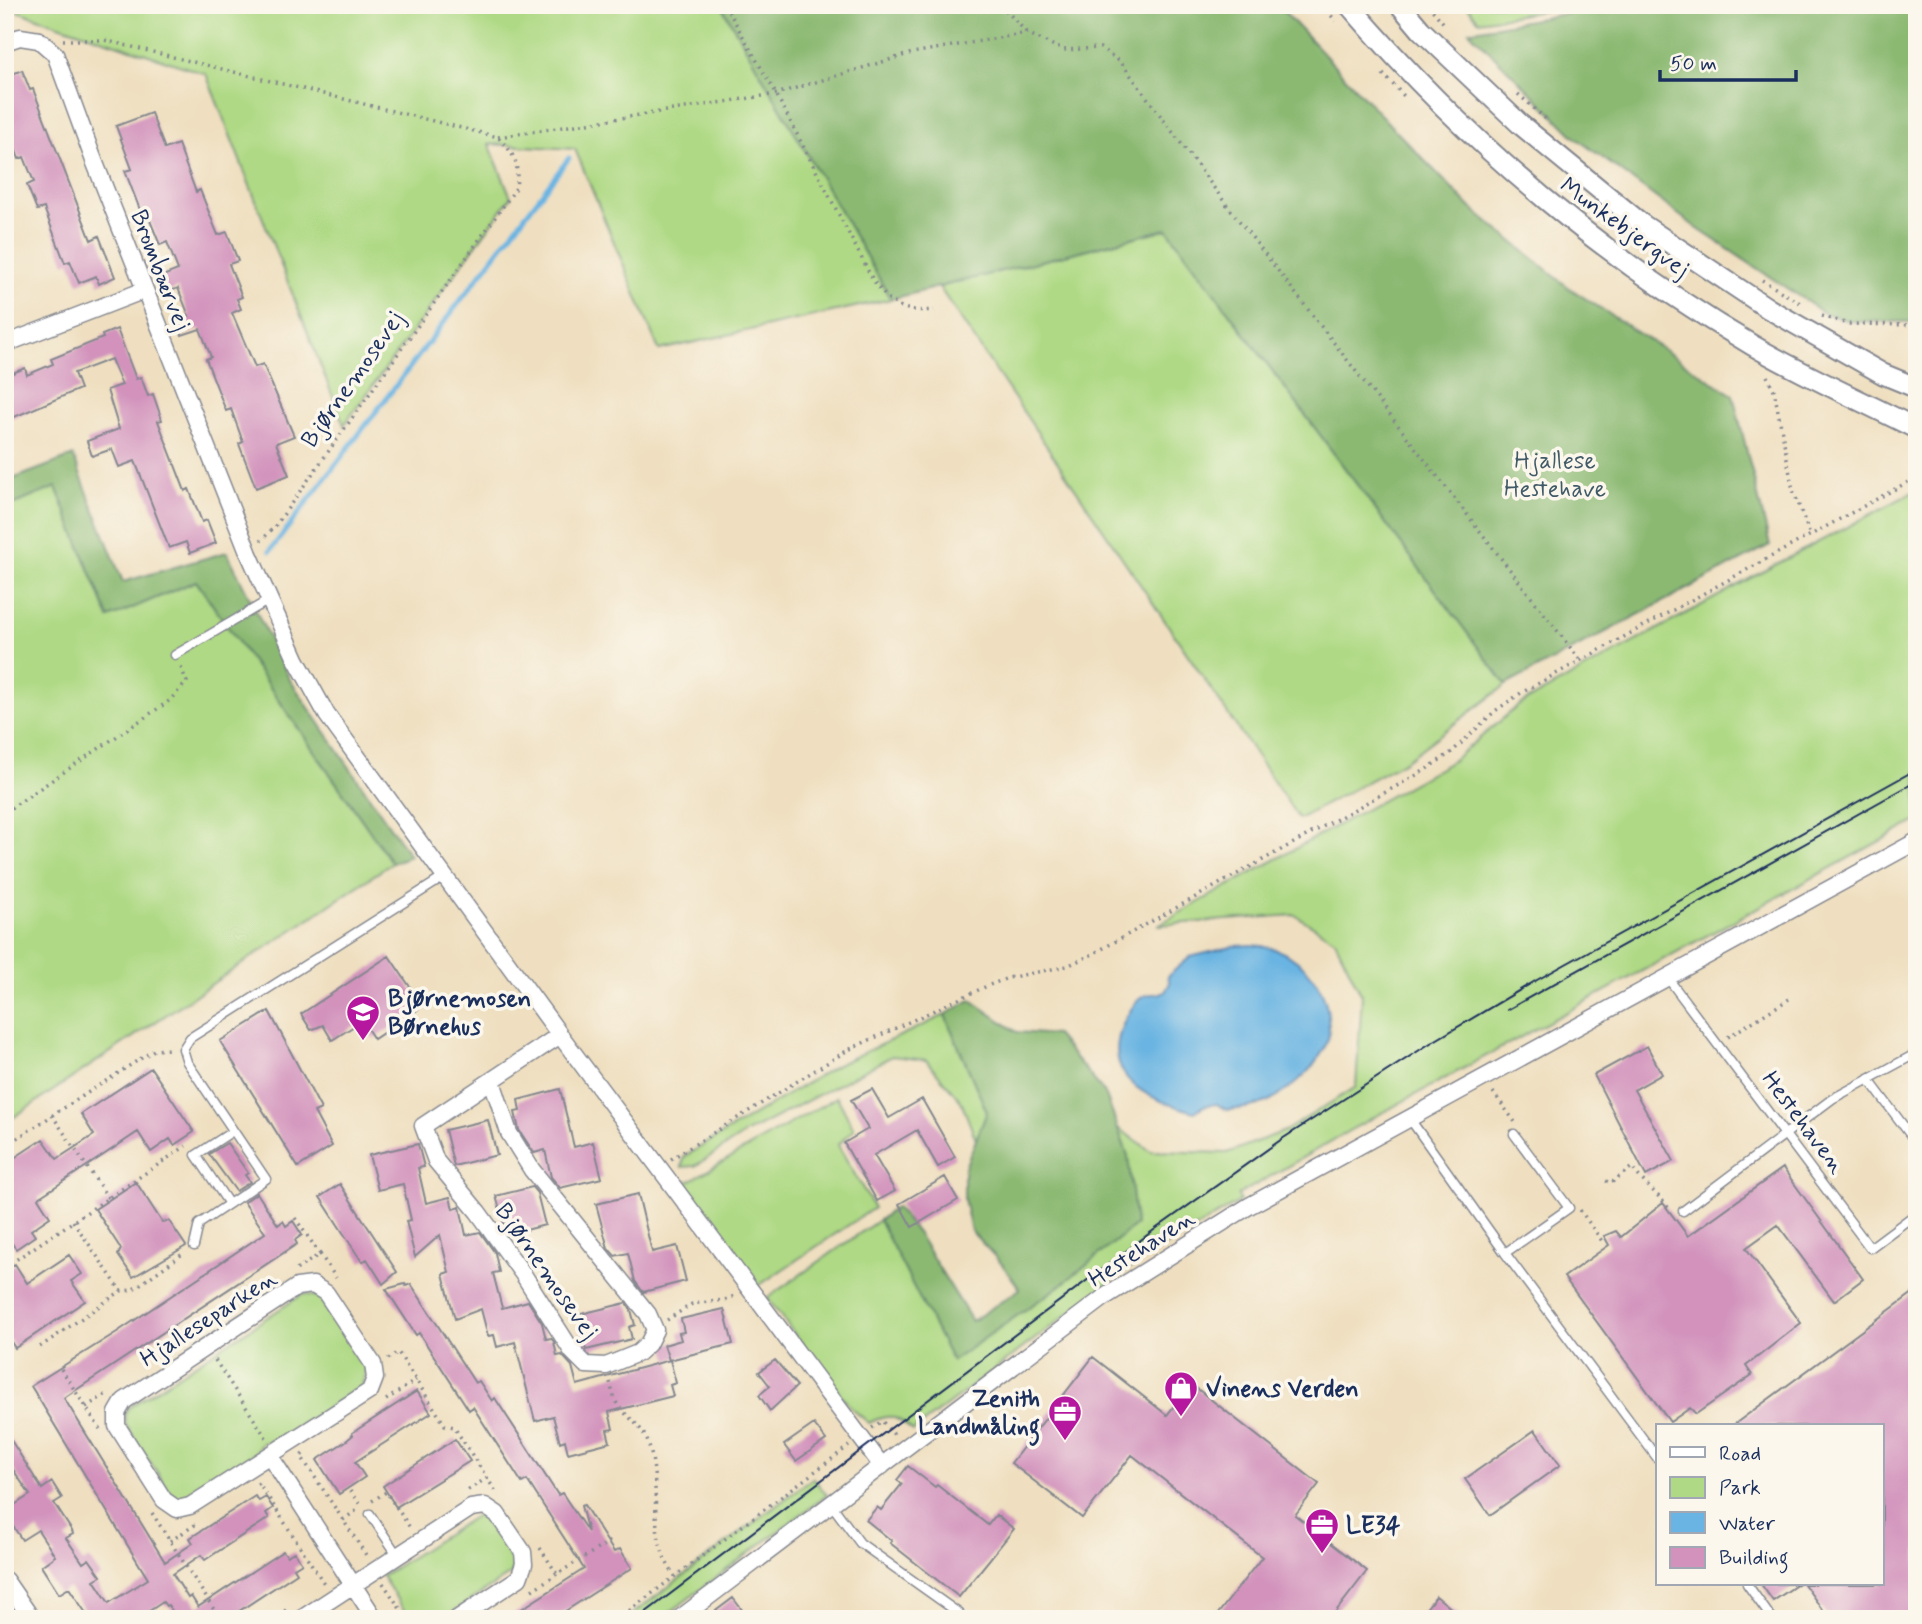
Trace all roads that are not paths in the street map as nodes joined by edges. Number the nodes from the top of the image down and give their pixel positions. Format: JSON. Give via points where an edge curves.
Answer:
{"nodes":[{"id":1,"x":1349,"y":5,"type":"edge"},
{"id":2,"x":1400,"y":5,"type":"edge"},
{"id":3,"x":5,"y":42,"type":"edge"},
{"id":4,"x":145,"y":290,"type":"junction"},
{"id":5,"x":5,"y":343,"type":"edge"},
{"id":6,"x":1917,"y":388,"type":"edge"},
{"id":7,"x":1917,"y":429,"type":"edge"},
{"id":8,"x":268,"y":600,"type":"junction"},
{"id":9,"x":175,"y":655,"type":"road end"},
{"id":10,"x":1917,"y":841,"type":"edge"},
{"id":11,"x":444,"y":877,"type":"junction"},
{"id":12,"x":1667,"y":977,"type":"junction"},
{"id":13,"x":560,"y":1035,"type":"junction"},
{"id":14,"x":1914,"y":1055,"type":"edge"},
{"id":15,"x":1917,"y":1065,"type":"edge"},
{"id":16,"x":1869,"y":1080,"type":"junction"},
{"id":17,"x":492,"y":1081,"type":"junction"},
{"id":18,"x":1410,"y":1119,"type":"junction"},
{"id":19,"x":233,"y":1130,"type":"junction"},
{"id":20,"x":1514,"y":1134,"type":"dead end"},
{"id":21,"x":1785,"y":1135,"type":"junction"},
{"id":22,"x":1915,"y":1140,"type":"dead end"},
{"id":23,"x":229,"y":1204,"type":"junction"},
{"id":24,"x":1683,"y":1211,"type":"road end"},
{"id":25,"x":1917,"y":1213,"type":"edge"},
{"id":26,"x":194,"y":1246,"type":"road end"},
{"id":27,"x":1504,"y":1253,"type":"junction"},
{"id":28,"x":273,"y":1454,"type":"junction"},
{"id":29,"x":1656,"y":1456,"type":"edge"},
{"id":30,"x":882,"y":1466,"type":"junction"},
{"id":31,"x":831,"y":1504,"type":"junction"},
{"id":32,"x":370,"y":1514,"type":"road end"},
{"id":33,"x":398,"y":1556,"type":"junction"},
{"id":34,"x":5,"y":1580,"type":"edge"},
{"id":35,"x":354,"y":1585,"type":"junction"},
{"id":36,"x":1748,"y":1586,"type":"edge"},
{"id":37,"x":960,"y":1614,"type":"dead end"},
{"id":38,"x":32,"y":1619,"type":"edge"},
{"id":39,"x":301,"y":1619,"type":"edge"},
{"id":40,"x":375,"y":1619,"type":"edge"},
{"id":41,"x":457,"y":1619,"type":"edge"},
{"id":42,"x":678,"y":1619,"type":"edge"},
{"id":43,"x":1772,"y":1619,"type":"edge"}],
"edges":[{"from":1,"to":7,"type":"street","name":"Munkebjergvej","via":[[1400,65],[1525,183],[1617,257],[1752,345]]},
{"from":2,"to":6,"type":"street","name":"Munkebjergvej","via":[[1521,125],[1643,225],[1769,309],[1883,374]]},
{"from":3,"to":4,"type":"street","name":"Brombærvej","via":[[20,37],[40,40],[55,54]]},
{"from":4,"to":5,"type":"street"},
{"from":4,"to":8,"type":"street","name":"Brombærvej"},
{"from":8,"to":9,"type":"lane"},
{"from":8,"to":11,"type":"street","via":[[327,715]]},
{"from":10,"to":12,"type":"street","name":"Hestehaven"},
{"from":11,"to":13,"type":"street"},
{"from":11,"to":19,"type":"lane","via":[[190,1038],[183,1049],[187,1062]]},
{"from":12,"to":18,"type":"street","name":"Hestehaven"},
{"from":12,"to":21,"type":"lane","name":"Hestehaven"},
{"from":13,"to":17,"type":"street","name":"Bjørnemosevej"},
{"from":13,"to":30,"type":"street"},
{"from":14,"to":15,"type":"lane"},
{"from":14,"to":16,"type":"lane"},
{"from":16,"to":21,"type":"lane","via":[[1832,1100]]},
{"from":16,"to":22,"type":"lane"},
{"from":17,"to":17,"type":"street","name":"Bjørnemosevej","via":[[423,1126],[436,1161],[478,1212],[586,1365],[606,1366],[638,1353],[655,1330],[648,1314],[532,1170],[509,1133]]},
{"from":18,"to":27,"type":"lane"},
{"from":18,"to":30,"type":"street","name":"Hestehaven","via":[[1249,1206],[1106,1296]]},
{"from":19,"to":23,"type":"lane","via":[[196,1155]]},
{"from":19,"to":23,"type":"lane","via":[[266,1180]]},
{"from":20,"to":27,"type":"lane","via":[[1569,1208]]},
{"from":21,"to":24,"type":"lane"},
{"from":21,"to":25,"type":"lane","name":"Hestehaven","via":[[1870,1248]]},
{"from":23,"to":26,"type":"lane","via":[[199,1224]]},
{"from":27,"to":29,"type":"lane"},
{"from":28,"to":28,"type":"street","name":"Hjalleseparken","via":[[190,1506],[177,1509],[164,1500],[117,1426],[117,1413],[124,1401],[206,1346],[297,1287],[313,1285],[327,1293],[374,1368],[375,1378],[370,1391]]},
{"from":28,"to":35,"type":"street"},
{"from":30,"to":31,"type":"street","name":"Hestehaven"},
{"from":31,"to":37,"type":"lane","via":[[860,1543]]},
{"from":31,"to":42,"type":"street","name":"Hestehaven"},
{"from":32,"to":33,"type":"lane"},
{"from":33,"to":35,"type":"street"},
{"from":33,"to":41,"type":"street","via":[[471,1508],[485,1506],[497,1514],[523,1552],[519,1578]]},
{"from":34,"to":38,"type":"street"},
{"from":35,"to":39,"type":"street"},
{"from":35,"to":40,"type":"street"},
{"from":36,"to":43,"type":"lane"}]}
